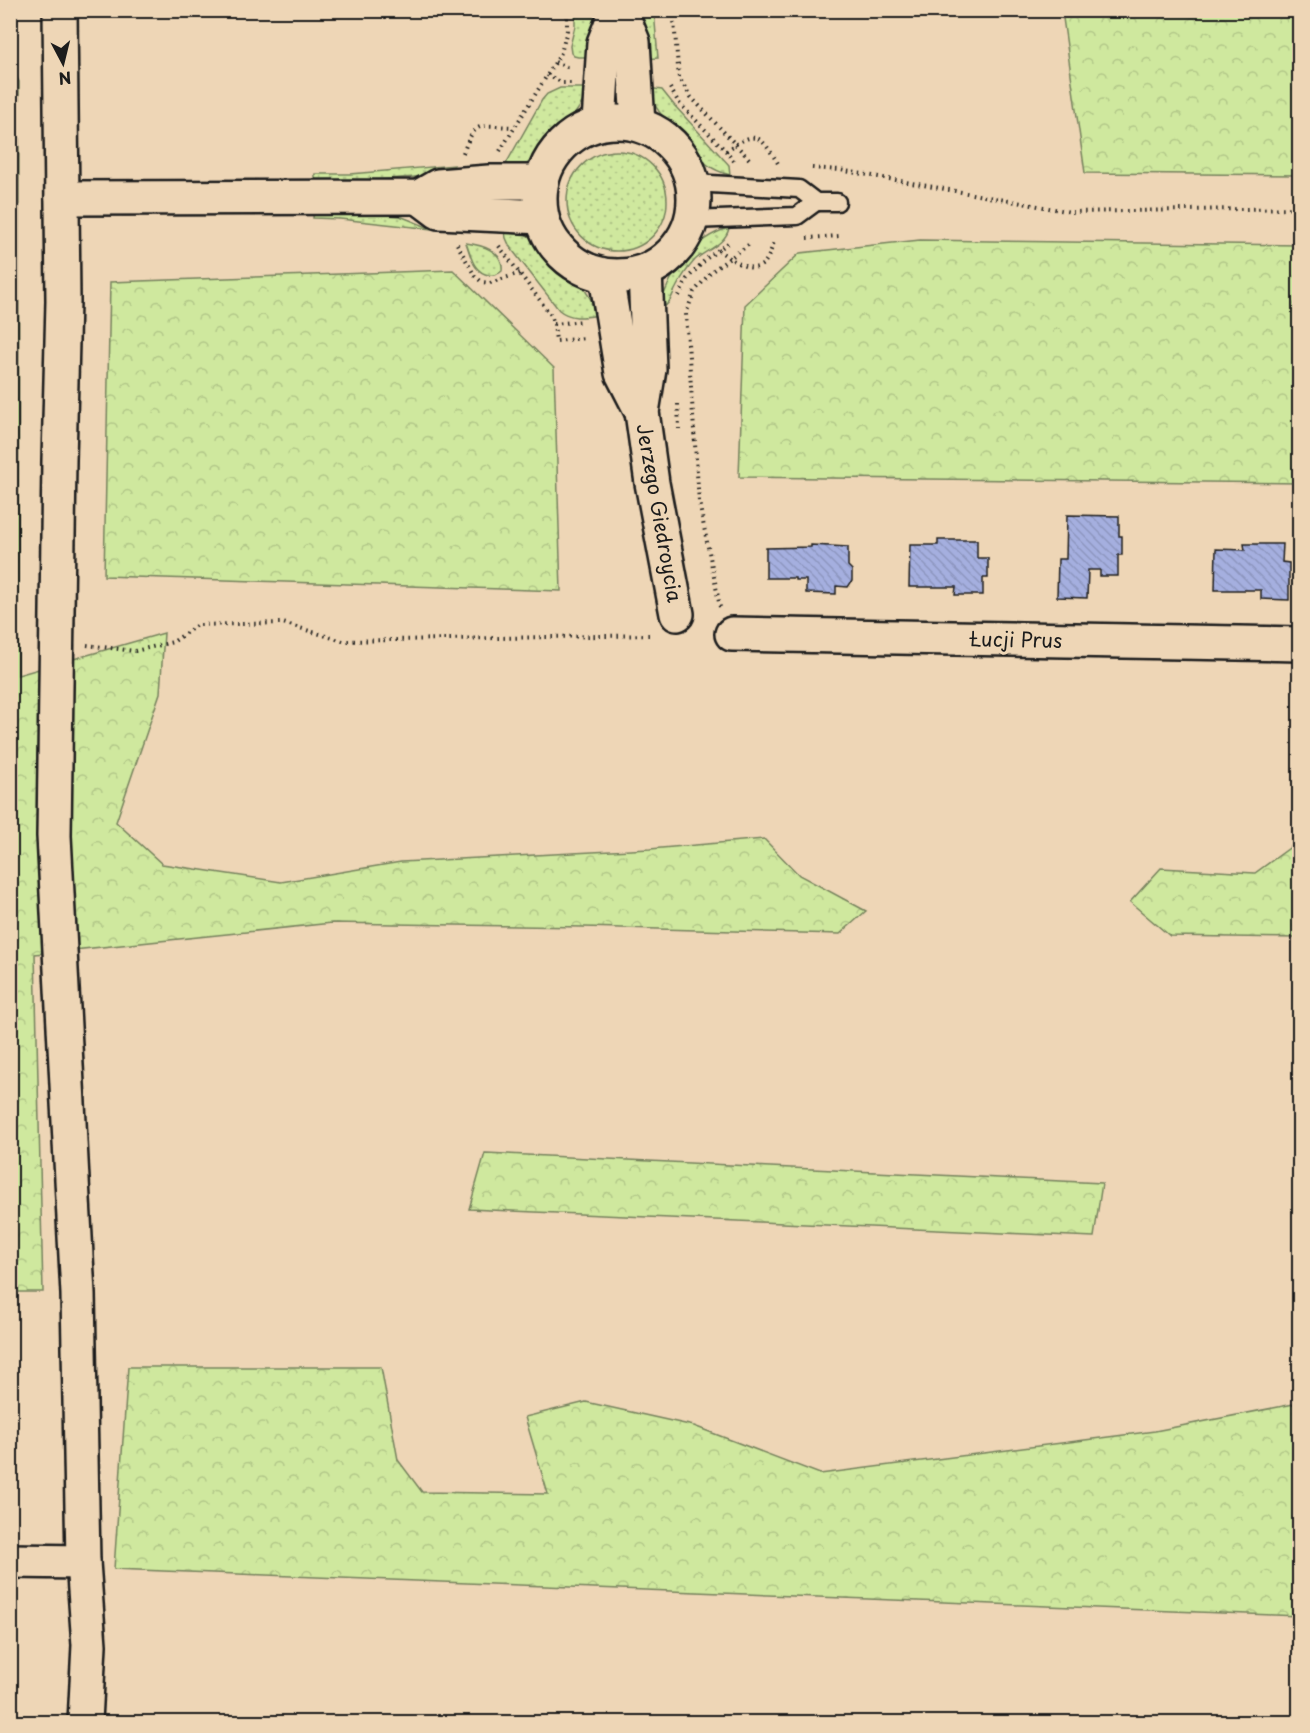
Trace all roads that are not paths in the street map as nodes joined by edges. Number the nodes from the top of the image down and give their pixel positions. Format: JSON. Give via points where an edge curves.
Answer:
{"nodes":[{"id":1,"x":60,"y":10,"type":"edge"},
{"id":2,"x":619,"y":10,"type":"edge"},
{"id":3,"x":599,"y":123,"type":"junction"},
{"id":4,"x":638,"y":124,"type":"junction"},
{"id":5,"x":541,"y":182,"type":"junction"},
{"id":6,"x":693,"y":183,"type":"junction"},
{"id":7,"x":62,"y":198,"type":"junction"},
{"id":8,"x":816,"y":202,"type":"junction"},
{"id":9,"x":837,"y":202,"type":"dead end"},
{"id":10,"x":429,"y":205,"type":"junction"},
{"id":11,"x":541,"y":217,"type":"junction"},
{"id":12,"x":692,"y":220,"type":"junction"},
{"id":13,"x":645,"y":271,"type":"junction"},
{"id":14,"x":606,"y":276,"type":"junction"},
{"id":15,"x":642,"y":412,"type":"junction"},
{"id":16,"x":667,"y":624,"type":"road end"},
{"id":17,"x":727,"y":624,"type":"road end"},
{"id":18,"x":1299,"y":644,"type":"edge"},
{"id":19,"x":10,"y":1561,"type":"edge"},
{"id":20,"x":83,"y":1562,"type":"junction"},
{"id":21,"x":85,"y":1722,"type":"edge"}],
"edges":[{"from":1,"to":7,"type":"street"},
{"from":2,"to":3,"type":"street","via":[[604,43]]},
{"from":2,"to":4,"type":"street","via":[[633,42]]},
{"from":3,"to":4,"type":"street"},
{"from":3,"to":5,"type":"street","via":[[561,144],[548,161]]},
{"from":4,"to":6,"type":"street","via":[[674,146]]},
{"from":5,"to":10,"type":"street","via":[[438,186]]},
{"from":5,"to":11,"type":"street"},
{"from":6,"to":8,"type":"lane","via":[[799,189]]},
{"from":6,"to":12,"type":"street"},
{"from":7,"to":10,"type":"street"},
{"from":7,"to":20,"type":"street","via":[[54,836],[78,1294]]},
{"from":8,"to":9,"type":"lane"},
{"from":8,"to":12,"type":"lane","via":[[797,216]]},
{"from":10,"to":11,"type":"street"},
{"from":11,"to":14,"type":"street","via":[[549,239],[564,256],[583,270]]},
{"from":12,"to":13,"type":"street","via":[[682,242],[666,260]]},
{"from":13,"to":14,"type":"street"},
{"from":13,"to":15,"type":"street","name":"Jerzego Giedroycia","via":[[649,369]]},
{"from":14,"to":15,"type":"street","name":"Jerzego Giedroycia","via":[[622,373]]},
{"from":15,"to":16,"type":"street","name":"Jerzego Giedroycia"},
{"from":17,"to":18,"type":"street","name":"Łucji Prus"},
{"from":19,"to":20,"type":"street"},
{"from":20,"to":21,"type":"street","via":[[89,1645]]}]}
